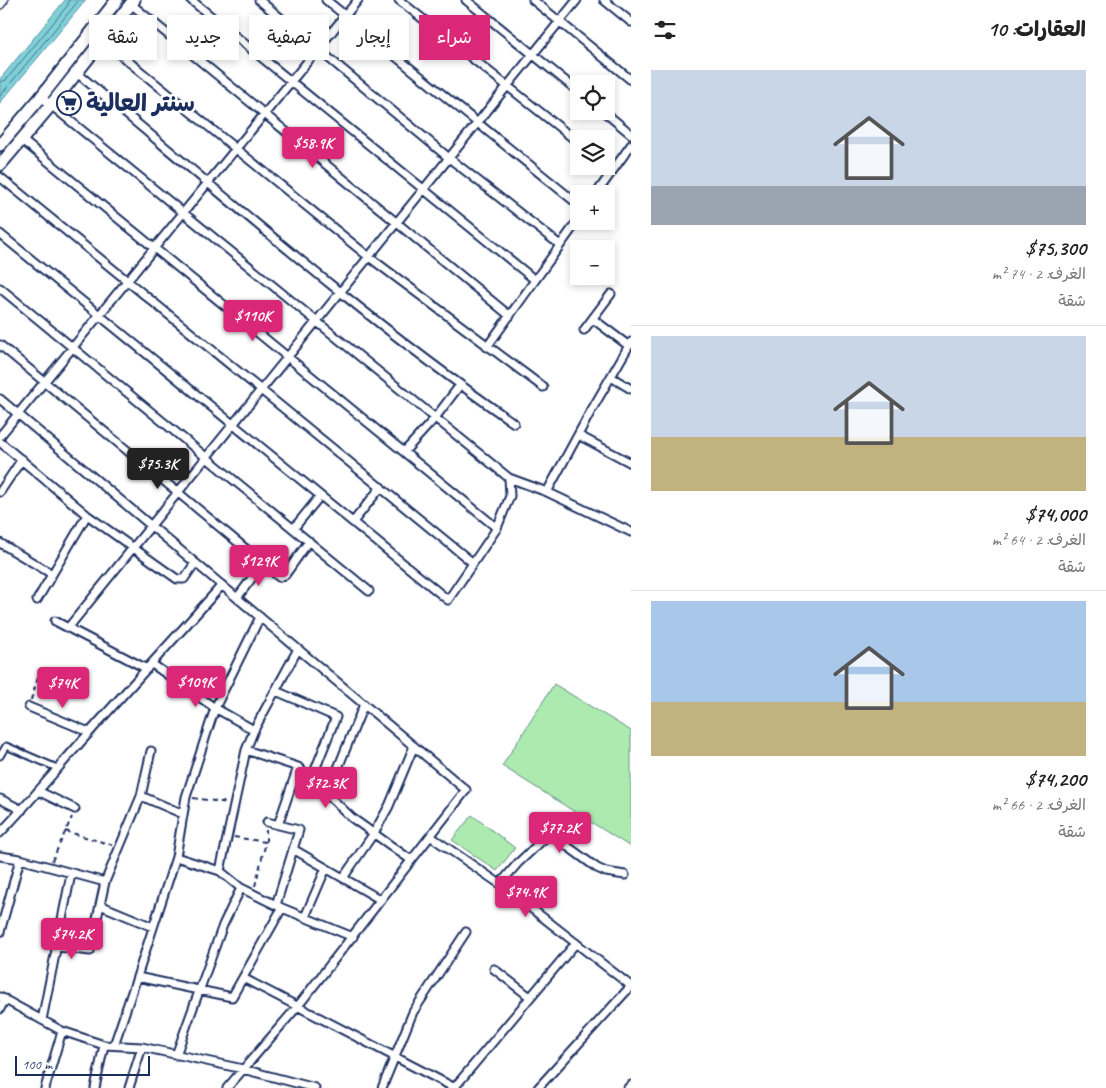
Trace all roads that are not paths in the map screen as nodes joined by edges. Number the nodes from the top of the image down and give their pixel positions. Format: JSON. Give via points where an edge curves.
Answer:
{"nodes":[{"id":1,"x":3,"y":0,"type":"edge"},
{"id":2,"x":117,"y":0,"type":"edge"},
{"id":3,"x":190,"y":0,"type":"edge"},
{"id":4,"x":259,"y":0,"type":"edge"},
{"id":5,"x":326,"y":0,"type":"edge"},
{"id":6,"x":358,"y":0,"type":"edge"},
{"id":7,"x":399,"y":0,"type":"edge"},
{"id":8,"x":466,"y":0,"type":"edge"},
{"id":9,"x":533,"y":0,"type":"edge"},
{"id":10,"x":577,"y":0,"type":"edge"},
{"id":11,"x":604,"y":0,"type":"edge"},
{"id":12,"x":132,"y":2,"type":"edge"},
{"id":13,"x":0,"y":4,"type":"edge"},
{"id":14,"x":122,"y":15,"type":"edge"},
{"id":15,"x":277,"y":15,"type":"edge"},
{"id":16,"x":344,"y":15,"type":"edge"},
{"id":17,"x":346,"y":15,"type":"edge"},
{"id":18,"x":559,"y":21,"type":"junction"},
{"id":19,"x":631,"y":22,"type":"edge"},
{"id":20,"x":339,"y":23,"type":"edge"},
{"id":21,"x":329,"y":35,"type":"edge"},
{"id":22,"x":533,"y":54,"type":"junction"},
{"id":23,"x":89,"y":57,"type":"edge"},
{"id":24,"x":329,"y":57,"type":"edge"},
{"id":25,"x":127,"y":60,"type":"edge"},
{"id":26,"x":308,"y":60,"type":"edge"},
{"id":27,"x":399,"y":60,"type":"edge"},
{"id":28,"x":77,"y":73,"type":"junction"},
{"id":29,"x":631,"y":80,"type":"edge"},
{"id":30,"x":290,"y":82,"type":"junction"},
{"id":31,"x":570,"y":85,"type":"edge"},
{"id":32,"x":507,"y":86,"type":"junction"},
{"id":33,"x":41,"y":97,"type":"junction"},
{"id":34,"x":51,"y":105,"type":"junction"},
{"id":35,"x":264,"y":114,"type":"junction"},
{"id":36,"x":614,"y":120,"type":"edge"},
{"id":37,"x":477,"y":123,"type":"junction"},
{"id":38,"x":631,"y":134,"type":"edge"},
{"id":39,"x":570,"y":136,"type":"edge"},
{"id":40,"x":22,"y":140,"type":"junction"},
{"id":41,"x":1,"y":142,"type":"edge"},
{"id":42,"x":631,"y":145,"type":"edge"},
{"id":43,"x":236,"y":148,"type":"junction"},
{"id":44,"x":449,"y":158,"type":"junction"},
{"id":45,"x":0,"y":165,"type":"edge"},
{"id":46,"x":615,"y":167,"type":"edge"},
{"id":47,"x":0,"y":177,"type":"edge"},
{"id":48,"x":208,"y":182,"type":"junction"},
{"id":49,"x":423,"y":190,"type":"junction"},
{"id":50,"x":570,"y":198,"type":"edge"},
{"id":51,"x":183,"y":213,"type":"junction"},
{"id":52,"x":396,"y":224,"type":"junction"},
{"id":53,"x":571,"y":230,"type":"edge"},
{"id":54,"x":0,"y":234,"type":"edge"},
{"id":55,"x":560,"y":245,"type":"junction"},
{"id":56,"x":154,"y":248,"type":"junction"},
{"id":57,"x":369,"y":256,"type":"junction"},
{"id":58,"x":535,"y":280,"type":"junction"},
{"id":59,"x":127,"y":281,"type":"junction"},
{"id":60,"x":0,"y":288,"type":"edge"},
{"id":61,"x":340,"y":293,"type":"junction"},
{"id":62,"x":611,"y":294,"type":"dead end"},
{"id":63,"x":99,"y":315,"type":"junction"},
{"id":64,"x":510,"y":316,"type":"junction"},
{"id":65,"x":593,"y":319,"type":"junction"},
{"id":66,"x":316,"y":322,"type":"junction"},
{"id":67,"x":584,"y":330,"type":"dead end"},
{"id":68,"x":630,"y":344,"type":"edge"},
{"id":69,"x":0,"y":345,"type":"edge"},
{"id":70,"x":487,"y":347,"type":"junction"},
{"id":71,"x":73,"y":348,"type":"junction"},
{"id":72,"x":288,"y":357,"type":"junction"},
{"id":73,"x":611,"y":376,"type":"junction"},
{"id":74,"x":44,"y":382,"type":"junction"},
{"id":75,"x":460,"y":386,"type":"junction"},
{"id":76,"x":543,"y":387,"type":"dead end"},
{"id":77,"x":631,"y":389,"type":"edge"},
{"id":78,"x":261,"y":390,"type":"junction"},
{"id":79,"x":0,"y":399,"type":"edge"},
{"id":80,"x":18,"y":414,"type":"junction"},
{"id":81,"x":435,"y":418,"type":"junction"},
{"id":82,"x":514,"y":423,"type":"dead end"},
{"id":83,"x":233,"y":425,"type":"junction"},
{"id":84,"x":578,"y":435,"type":"junction"},
{"id":85,"x":0,"y":436,"type":"edge"},
{"id":86,"x":0,"y":442,"type":"edge"},
{"id":87,"x":404,"y":452,"type":"junction"},
{"id":88,"x":207,"y":457,"type":"junction"},
{"id":89,"x":22,"y":459,"type":"junction"},
{"id":90,"x":631,"y":463,"type":"edge"},
{"id":91,"x":508,"y":478,"type":"junction"},
{"id":92,"x":381,"y":487,"type":"junction"},
{"id":93,"x":0,"y":492,"type":"edge"},
{"id":94,"x":178,"y":492,"type":"junction"},
{"id":95,"x":547,"y":492,"type":"junction"},
{"id":96,"x":320,"y":496,"type":"junction"},
{"id":97,"x":87,"y":515,"type":"junction"},
{"id":98,"x":352,"y":522,"type":"junction"},
{"id":99,"x":151,"y":526,"type":"junction"},
{"id":100,"x":294,"y":528,"type":"junction"},
{"id":101,"x":497,"y":528,"type":"junction"},
{"id":102,"x":631,"y":532,"type":"edge"},
{"id":103,"x":310,"y":541,"type":"junction"},
{"id":104,"x":0,"y":544,"type":"edge"},
{"id":105,"x":132,"y":549,"type":"junction"},
{"id":106,"x":195,"y":563,"type":"junction"},
{"id":107,"x":263,"y":563,"type":"junction"},
{"id":108,"x":473,"y":563,"type":"junction"},
{"id":109,"x":52,"y":574,"type":"junction"},
{"id":110,"x":222,"y":585,"type":"junction"},
{"id":111,"x":369,"y":591,"type":"dead end"},
{"id":112,"x":237,"y":598,"type":"junction"},
{"id":113,"x":37,"y":600,"type":"dead end"},
{"id":114,"x":260,"y":617,"type":"junction"},
{"id":115,"x":55,"y":622,"type":"dead end"},
{"id":116,"x":68,"y":628,"type":"junction"},
{"id":117,"x":298,"y":649,"type":"junction"},
{"id":118,"x":150,"y":667,"type":"junction"},
{"id":119,"x":276,"y":691,"type":"junction"},
{"id":120,"x":364,"y":704,"type":"junction"},
{"id":121,"x":29,"y":707,"type":"road end"},
{"id":122,"x":215,"y":708,"type":"junction"},
{"id":123,"x":254,"y":730,"type":"junction"},
{"id":124,"x":89,"y":732,"type":"junction"},
{"id":125,"x":414,"y":746,"type":"junction"},
{"id":126,"x":246,"y":750,"type":"junction"},
{"id":127,"x":151,"y":751,"type":"dead end"},
{"id":128,"x":0,"y":756,"type":"edge"},
{"id":129,"x":58,"y":768,"type":"junction"},
{"id":130,"x":298,"y":768,"type":"junction"},
{"id":131,"x":311,"y":780,"type":"junction"},
{"id":132,"x":38,"y":791,"type":"junction"},
{"id":133,"x":327,"y":795,"type":"junction"},
{"id":134,"x":141,"y":796,"type":"junction"},
{"id":135,"x":0,"y":799,"type":"edge"},
{"id":136,"x":75,"y":809,"type":"road end"},
{"id":137,"x":22,"y":810,"type":"junction"},
{"id":138,"x":183,"y":814,"type":"junction"},
{"id":139,"x":267,"y":822,"type":"road end"},
{"id":140,"x":278,"y":825,"type":"junction"},
{"id":141,"x":0,"y":833,"type":"edge"},
{"id":142,"x":374,"y":833,"type":"junction"},
{"id":143,"x":430,"y":836,"type":"junction"},
{"id":144,"x":293,"y":849,"type":"junction"},
{"id":145,"x":0,"y":856,"type":"edge"},
{"id":146,"x":176,"y":858,"type":"junction"},
{"id":147,"x":20,"y":859,"type":"junction"},
{"id":148,"x":411,"y":860,"type":"junction"},
{"id":149,"x":326,"y":868,"type":"junction"},
{"id":150,"x":220,"y":871,"type":"junction"},
{"id":151,"x":71,"y":874,"type":"junction"},
{"id":152,"x":625,"y":875,"type":"dead end"},
{"id":153,"x":343,"y":878,"type":"junction"},
{"id":154,"x":105,"y":882,"type":"junction"},
{"id":155,"x":500,"y":884,"type":"junction"},
{"id":156,"x":241,"y":888,"type":"junction"},
{"id":157,"x":382,"y":900,"type":"junction"},
{"id":158,"x":100,"y":905,"type":"junction"},
{"id":159,"x":279,"y":906,"type":"junction"},
{"id":160,"x":305,"y":918,"type":"junction"},
{"id":161,"x":153,"y":927,"type":"junction"},
{"id":162,"x":0,"y":932,"type":"edge"},
{"id":163,"x":466,"y":932,"type":"dead end"},
{"id":164,"x":353,"y":937,"type":"junction"},
{"id":165,"x":576,"y":943,"type":"junction"},
{"id":166,"x":58,"y":947,"type":"junction"},
{"id":167,"x":494,"y":969,"type":"dead end"},
{"id":168,"x":137,"y":977,"type":"junction"},
{"id":169,"x":243,"y":978,"type":"junction"},
{"id":170,"x":631,"y":986,"type":"edge"},
{"id":171,"x":200,"y":990,"type":"junction"},
{"id":172,"x":530,"y":997,"type":"junction"},
{"id":173,"x":2,"y":998,"type":"edge"},
{"id":174,"x":298,"y":1006,"type":"junction"},
{"id":175,"x":0,"y":1009,"type":"edge"},
{"id":176,"x":42,"y":1020,"type":"junction"},
{"id":177,"x":62,"y":1031,"type":"junction"},
{"id":178,"x":104,"y":1045,"type":"junction"},
{"id":179,"x":114,"y":1045,"type":"junction"},
{"id":180,"x":142,"y":1047,"type":"junction"},
{"id":181,"x":176,"y":1055,"type":"junction"},
{"id":182,"x":394,"y":1058,"type":"junction"},
{"id":183,"x":243,"y":1069,"type":"junction"},
{"id":184,"x":631,"y":1085,"type":"edge"},
{"id":185,"x":45,"y":1088,"type":"edge"},
{"id":186,"x":95,"y":1088,"type":"edge"},
{"id":187,"x":129,"y":1088,"type":"edge"},
{"id":188,"x":227,"y":1088,"type":"edge"},
{"id":189,"x":315,"y":1088,"type":"edge"},
{"id":190,"x":382,"y":1088,"type":"edge"},
{"id":191,"x":455,"y":1088,"type":"edge"},
{"id":192,"x":538,"y":1088,"type":"edge"},
{"id":193,"x":628,"y":1088,"type":"edge"}],
"edges":[{"from":1,"to":13,"type":"street"},
{"from":2,"to":33,"type":"main road"},
{"from":3,"to":30,"type":"street"},
{"from":4,"to":15,"type":"street"},
{"from":5,"to":16,"type":"street"},
{"from":6,"to":17,"type":"street"},
{"from":7,"to":32,"type":"street"},
{"from":8,"to":22,"type":"street"},
{"from":9,"to":18,"type":"street"},
{"from":10,"to":18,"type":"street"},
{"from":11,"to":19,"type":"street"},
{"from":12,"to":14,"type":"main road"},
{"from":12,"to":35,"type":"street"},
{"from":18,"to":22,"type":"street"},
{"from":18,"to":29,"type":"street"},
{"from":20,"to":21,"type":"street"},
{"from":22,"to":31,"type":"street"},
{"from":22,"to":32,"type":"street"},
{"from":23,"to":28,"type":"main road"},
{"from":24,"to":44,"type":"street"},
{"from":25,"to":43,"type":"street"},
{"from":26,"to":30,"type":"street"},
{"from":27,"to":37,"type":"street"},
{"from":28,"to":34,"type":"main road"},
{"from":28,"to":48,"type":"street"},
{"from":30,"to":35,"type":"street"},
{"from":30,"to":49,"type":"street"},
{"from":32,"to":37,"type":"street"},
{"from":32,"to":39,"type":"street"},
{"from":33,"to":34,"type":"street"},
{"from":33,"to":41,"type":"main road"},
{"from":34,"to":40,"type":"main road"},
{"from":34,"to":51,"type":"street"},
{"from":35,"to":43,"type":"street"},
{"from":35,"to":52,"type":"street"},
{"from":36,"to":38,"type":"street"},
{"from":37,"to":44,"type":"street"},
{"from":37,"to":50,"type":"street"},
{"from":40,"to":45,"type":"main road"},
{"from":40,"to":56,"type":"street"},
{"from":42,"to":46,"type":"street"},
{"from":43,"to":48,"type":"street"},
{"from":43,"to":57,"type":"street"},
{"from":44,"to":49,"type":"street"},
{"from":44,"to":55,"type":"street"},
{"from":47,"to":59,"type":"street"},
{"from":48,"to":51,"type":"street"},
{"from":48,"to":61,"type":"street"},
{"from":49,"to":52,"type":"street"},
{"from":49,"to":58,"type":"street"},
{"from":51,"to":56,"type":"street"},
{"from":51,"to":66,"type":"street"},
{"from":52,"to":57,"type":"street"},
{"from":52,"to":64,"type":"street"},
{"from":53,"to":55,"type":"street"},
{"from":54,"to":63,"type":"street"},
{"from":55,"to":58,"type":"street"},
{"from":56,"to":59,"type":"street"},
{"from":56,"to":72,"type":"street"},
{"from":57,"to":61,"type":"street"},
{"from":57,"to":70,"type":"street"},
{"from":58,"to":64,"type":"street"},
{"from":59,"to":63,"type":"street"},
{"from":59,"to":78,"type":"street"},
{"from":60,"to":71,"type":"street"},
{"from":61,"to":66,"type":"street"},
{"from":61,"to":75,"type":"street"},
{"from":62,"to":65,"type":"street"},
{"from":63,"to":71,"type":"street"},
{"from":63,"to":83,"type":"street"},
{"from":64,"to":70,"type":"street"},
{"from":65,"to":67,"type":"street"},
{"from":65,"to":68,"type":"street"},
{"from":66,"to":72,"type":"street"},
{"from":66,"to":81,"type":"street"},
{"from":68,"to":73,"type":"street"},
{"from":69,"to":74,"type":"street"},
{"from":70,"to":76,"type":"street"},
{"from":71,"to":74,"type":"street"},
{"from":71,"to":88,"type":"street"},
{"from":72,"to":78,"type":"street"},
{"from":72,"to":87,"type":"street"},
{"from":73,"to":77,"type":"street"},
{"from":73,"to":84,"type":"street"},
{"from":74,"to":80,"type":"street"},
{"from":74,"to":94,"type":"street"},
{"from":75,"to":81,"type":"street"},
{"from":75,"to":82,"type":"street"},
{"from":78,"to":83,"type":"street"},
{"from":78,"to":92,"type":"street"},
{"from":79,"to":80,"type":"street"},
{"from":80,"to":85,"type":"street"},
{"from":80,"to":99,"type":"street"},
{"from":81,"to":87,"type":"street"},
{"from":81,"to":91,"type":"street"},
{"from":83,"to":88,"type":"street"},
{"from":83,"to":96,"type":"street"},
{"from":84,"to":90,"type":"street"},
{"from":84,"to":95,"type":"street"},
{"from":86,"to":89,"type":"street"},
{"from":87,"to":101,"type":"street"},
{"from":88,"to":94,"type":"street"},
{"from":88,"to":100,"type":"street"},
{"from":89,"to":93,"type":"street"},
{"from":89,"to":97,"type":"street"},
{"from":91,"to":95,"type":"street"},
{"from":91,"to":101,"type":"street","via":[[510,496]]},
{"from":92,"to":98,"type":"street"},
{"from":92,"to":108,"type":"street"},
{"from":94,"to":99,"type":"street"},
{"from":94,"to":107,"type":"street"},
{"from":95,"to":102,"type":"street"},
{"from":96,"to":98,"type":"street"},
{"from":96,"to":100,"type":"street"},
{"from":97,"to":105,"type":"street"},
{"from":97,"to":109,"type":"street"},
{"from":98,"to":108,"type":"street","via":[[448,600]]},
{"from":99,"to":105,"type":"street"},
{"from":99,"to":106,"type":"street"},
{"from":100,"to":103,"type":"street"},
{"from":101,"to":108,"type":"street"},
{"from":103,"to":107,"type":"street","via":[[285,575],[279,577]]},
{"from":103,"to":111,"type":"street"},
{"from":104,"to":109,"type":"street"},
{"from":105,"to":106,"type":"street","via":[[177,580],[184,579]]},
{"from":105,"to":116,"type":"street"},
{"from":106,"to":110,"type":"street"},
{"from":107,"to":112,"type":"street"},
{"from":109,"to":113,"type":"street"},
{"from":110,"to":112,"type":"street"},
{"from":110,"to":118,"type":"street"},
{"from":112,"to":114,"type":"street"},
{"from":114,"to":117,"type":"street"},
{"from":114,"to":122,"type":"street"},
{"from":115,"to":116,"type":"street"},
{"from":116,"to":118,"type":"street"},
{"from":117,"to":119,"type":"street"},
{"from":117,"to":120,"type":"street"},
{"from":118,"to":122,"type":"street"},
{"from":118,"to":124,"type":"street"},
{"from":119,"to":123,"type":"street"},
{"from":119,"to":131,"type":"street","via":[[336,717]]},
{"from":120,"to":125,"type":"street"},
{"from":120,"to":133,"type":"street"},
{"from":121,"to":124,"type":"street"},
{"from":122,"to":123,"type":"street"},
{"from":122,"to":138,"type":"street"},
{"from":123,"to":126,"type":"street"},
{"from":124,"to":129,"type":"street"},
{"from":125,"to":142,"type":"street"},
{"from":125,"to":143,"type":"street","via":[[466,790]]},
{"from":126,"to":130,"type":"street"},
{"from":126,"to":150,"type":"street"},
{"from":127,"to":134,"type":"street"},
{"from":128,"to":129,"type":"street","via":[[6,746]]},
{"from":129,"to":132,"type":"street"},
{"from":130,"to":131,"type":"street"},
{"from":130,"to":140,"type":"street"},
{"from":131,"to":133,"type":"street"},
{"from":132,"to":136,"type":"street"},
{"from":132,"to":137,"type":"street"},
{"from":133,"to":142,"type":"street"},
{"from":134,"to":138,"type":"street"},
{"from":134,"to":154,"type":"street"},
{"from":135,"to":137,"type":"street"},
{"from":137,"to":141,"type":"street"},
{"from":138,"to":146,"type":"street"},
{"from":139,"to":140,"type":"street"},
{"from":140,"to":144,"type":"street","via":[[298,830]]},
{"from":142,"to":148,"type":"street"},
{"from":142,"to":153,"type":"street"},
{"from":143,"to":148,"type":"street"},
{"from":143,"to":155,"type":"street"},
{"from":144,"to":149,"type":"street"},
{"from":144,"to":159,"type":"street"},
{"from":145,"to":147,"type":"street"},
{"from":146,"to":150,"type":"street"},
{"from":146,"to":161,"type":"street"},
{"from":147,"to":151,"type":"street"},
{"from":147,"to":162,"type":"street"},
{"from":148,"to":157,"type":"street"},
{"from":149,"to":153,"type":"street"},
{"from":149,"to":160,"type":"street"},
{"from":150,"to":156,"type":"street"},
{"from":151,"to":154,"type":"street"},
{"from":151,"to":166,"type":"street"},
{"from":152,"to":155,"type":"street","via":[[602,871],[550,834]]},
{"from":153,"to":157,"type":"street"},
{"from":154,"to":158,"type":"street"},
{"from":155,"to":165,"type":"street"},
{"from":156,"to":159,"type":"street"},
{"from":156,"to":171,"type":"street"},
{"from":157,"to":164,"type":"street"},
{"from":158,"to":161,"type":"street"},
{"from":158,"to":166,"type":"street","via":[[90,951]]},
{"from":159,"to":160,"type":"street"},
{"from":159,"to":169,"type":"street"},
{"from":160,"to":164,"type":"street"},
{"from":161,"to":168,"type":"street"},
{"from":163,"to":182,"type":"street","via":[[414,1012]]},
{"from":164,"to":174,"type":"street"},
{"from":165,"to":170,"type":"street"},
{"from":165,"to":172,"type":"street"},
{"from":166,"to":176,"type":"street"},
{"from":167,"to":172,"type":"street"},
{"from":168,"to":171,"type":"street"},
{"from":168,"to":179,"type":"street"},
{"from":169,"to":171,"type":"street","via":[[232,997]]},
{"from":169,"to":174,"type":"street"},
{"from":170,"to":192,"type":"street"},
{"from":171,"to":181,"type":"street"},
{"from":172,"to":191,"type":"street"},
{"from":173,"to":175,"type":"street"},
{"from":173,"to":176,"type":"street"},
{"from":174,"to":182,"type":"street"},
{"from":174,"to":183,"type":"street"},
{"from":176,"to":177,"type":"street"},
{"from":177,"to":178,"type":"street"},
{"from":177,"to":185,"type":"street"},
{"from":178,"to":179,"type":"street"},
{"from":178,"to":186,"type":"street"},
{"from":179,"to":180,"type":"street"},
{"from":180,"to":181,"type":"street"},
{"from":180,"to":187,"type":"street"},
{"from":181,"to":183,"type":"street"},
{"from":182,"to":190,"type":"street"},
{"from":182,"to":191,"type":"street"},
{"from":183,"to":188,"type":"street"},
{"from":183,"to":189,"type":"street"},
{"from":184,"to":193,"type":"street"}]}
